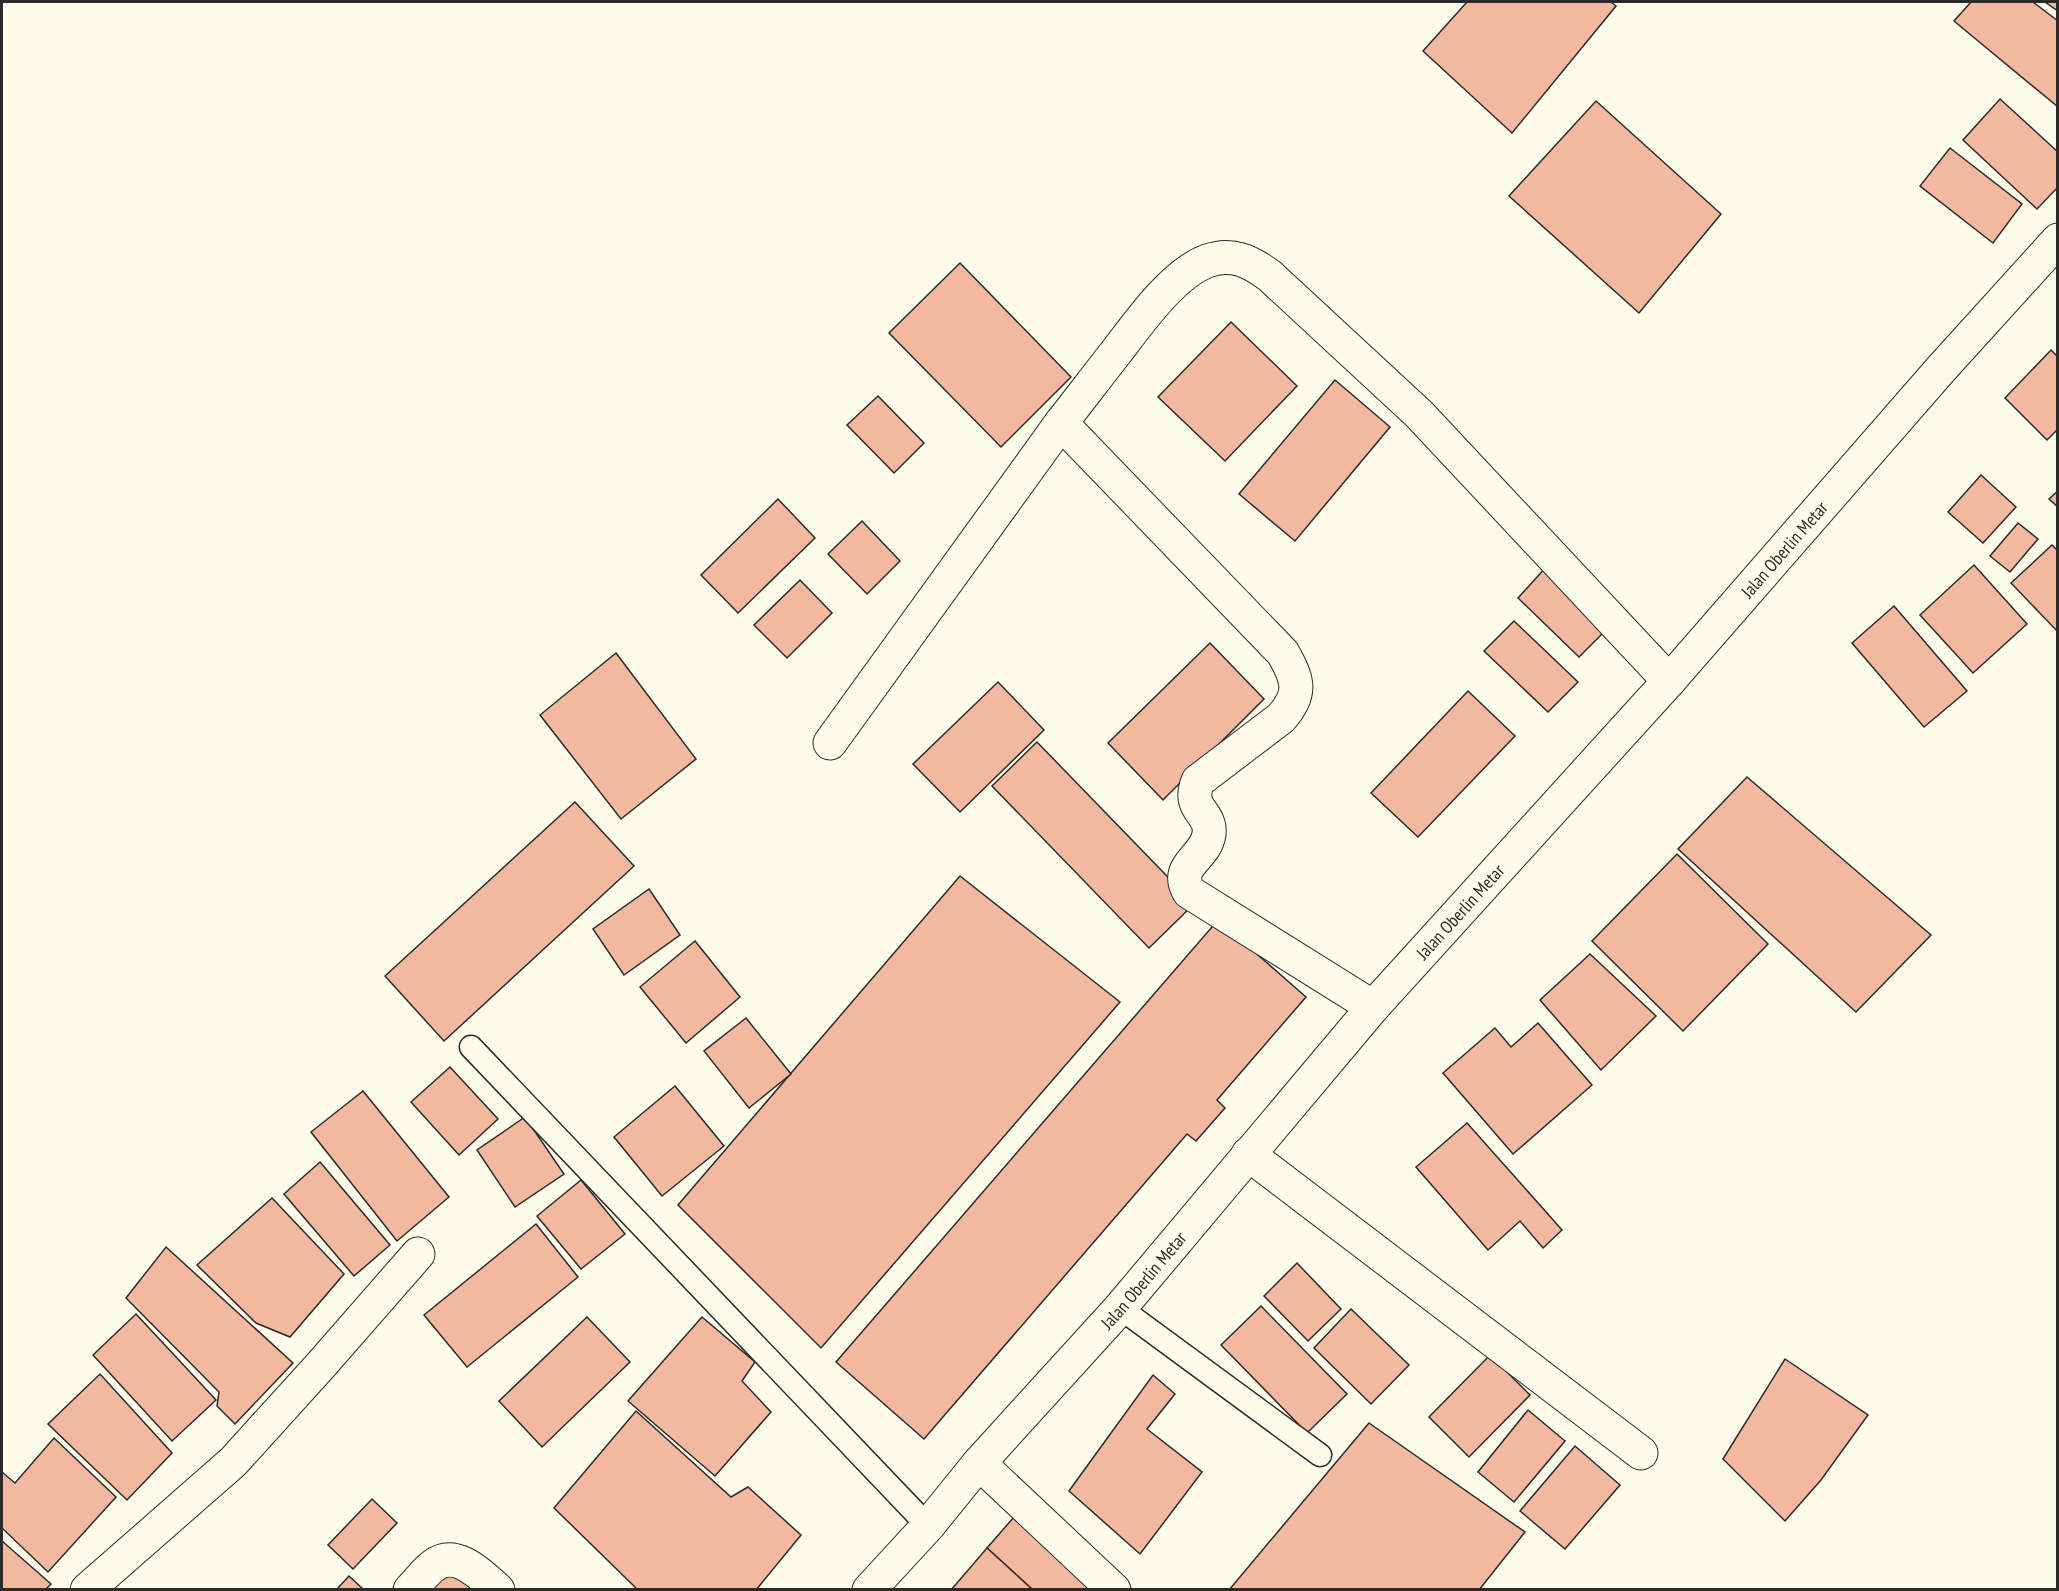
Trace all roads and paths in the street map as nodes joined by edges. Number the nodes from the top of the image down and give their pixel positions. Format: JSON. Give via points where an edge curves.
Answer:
{"nodes":[{"id":1,"x":2058,"y":240,"type":"edge"},
{"id":2,"x":1061,"y":423,"type":"junction"},
{"id":3,"x":1669,"y":681,"type":"junction"},
{"id":4,"x":830,"y":743,"type":"dead end"},
{"id":5,"x":1373,"y":1007,"type":"junction"},
{"id":6,"x":471,"y":1047,"type":"dead end"},
{"id":7,"x":1248,"y":1154,"type":"junction"},
{"id":8,"x":418,"y":1254,"type":"dead end"},
{"id":9,"x":1120,"y":1308,"type":"junction"},
{"id":10,"x":1641,"y":1453,"type":"dead end"},
{"id":11,"x":1320,"y":1455,"type":"dead end"},
{"id":12,"x":979,"y":1463,"type":"junction"},
{"id":13,"x":928,"y":1526,"type":"junction"},
{"id":14,"x":87,"y":1590,"type":"edge"},
{"id":15,"x":410,"y":1590,"type":"edge"},
{"id":16,"x":498,"y":1590,"type":"edge"},
{"id":17,"x":869,"y":1590,"type":"edge"},
{"id":18,"x":1114,"y":1590,"type":"edge"}],
"edges":[{"from":1,"to":3,"type":"street","name":"Jalan Oberlin Metar"},
{"from":2,"to":3,"type":"street","via":[[1146,313],[1188,270],[1209,260],[1230,258],[1250,262],[1419,414]]},
{"from":2,"to":4,"type":"street"},
{"from":2,"to":5,"type":"street","via":[[1283,653],[1297,684],[1296,696],[1281,718],[1198,781],[1194,798],[1210,831],[1204,848],[1187,868],[1185,885],[1189,892]]},
{"from":3,"to":5,"type":"street","name":"Jalan Oberlin Metar"},
{"from":5,"to":7,"type":"street","name":"Jalan Oberlin Metar"},
{"from":6,"to":13,"type":"lane"},
{"from":7,"to":9,"type":"street","name":"Jalan Oberlin Metar"},
{"from":7,"to":10,"type":"street"},
{"from":8,"to":14,"type":"street","via":[[233,1462]]},
{"from":9,"to":11,"type":"lane"},
{"from":9,"to":12,"type":"street","name":"Jalan Oberlin Metar"},
{"from":12,"to":13,"type":"street","name":"Jalan Oberlin Metar"},
{"from":12,"to":18,"type":"street"},
{"from":13,"to":17,"type":"street","name":"Jalan Oberlin Metar"},
{"from":15,"to":16,"type":"street","via":[[435,1564],[448,1560],[474,1569]]}]}
